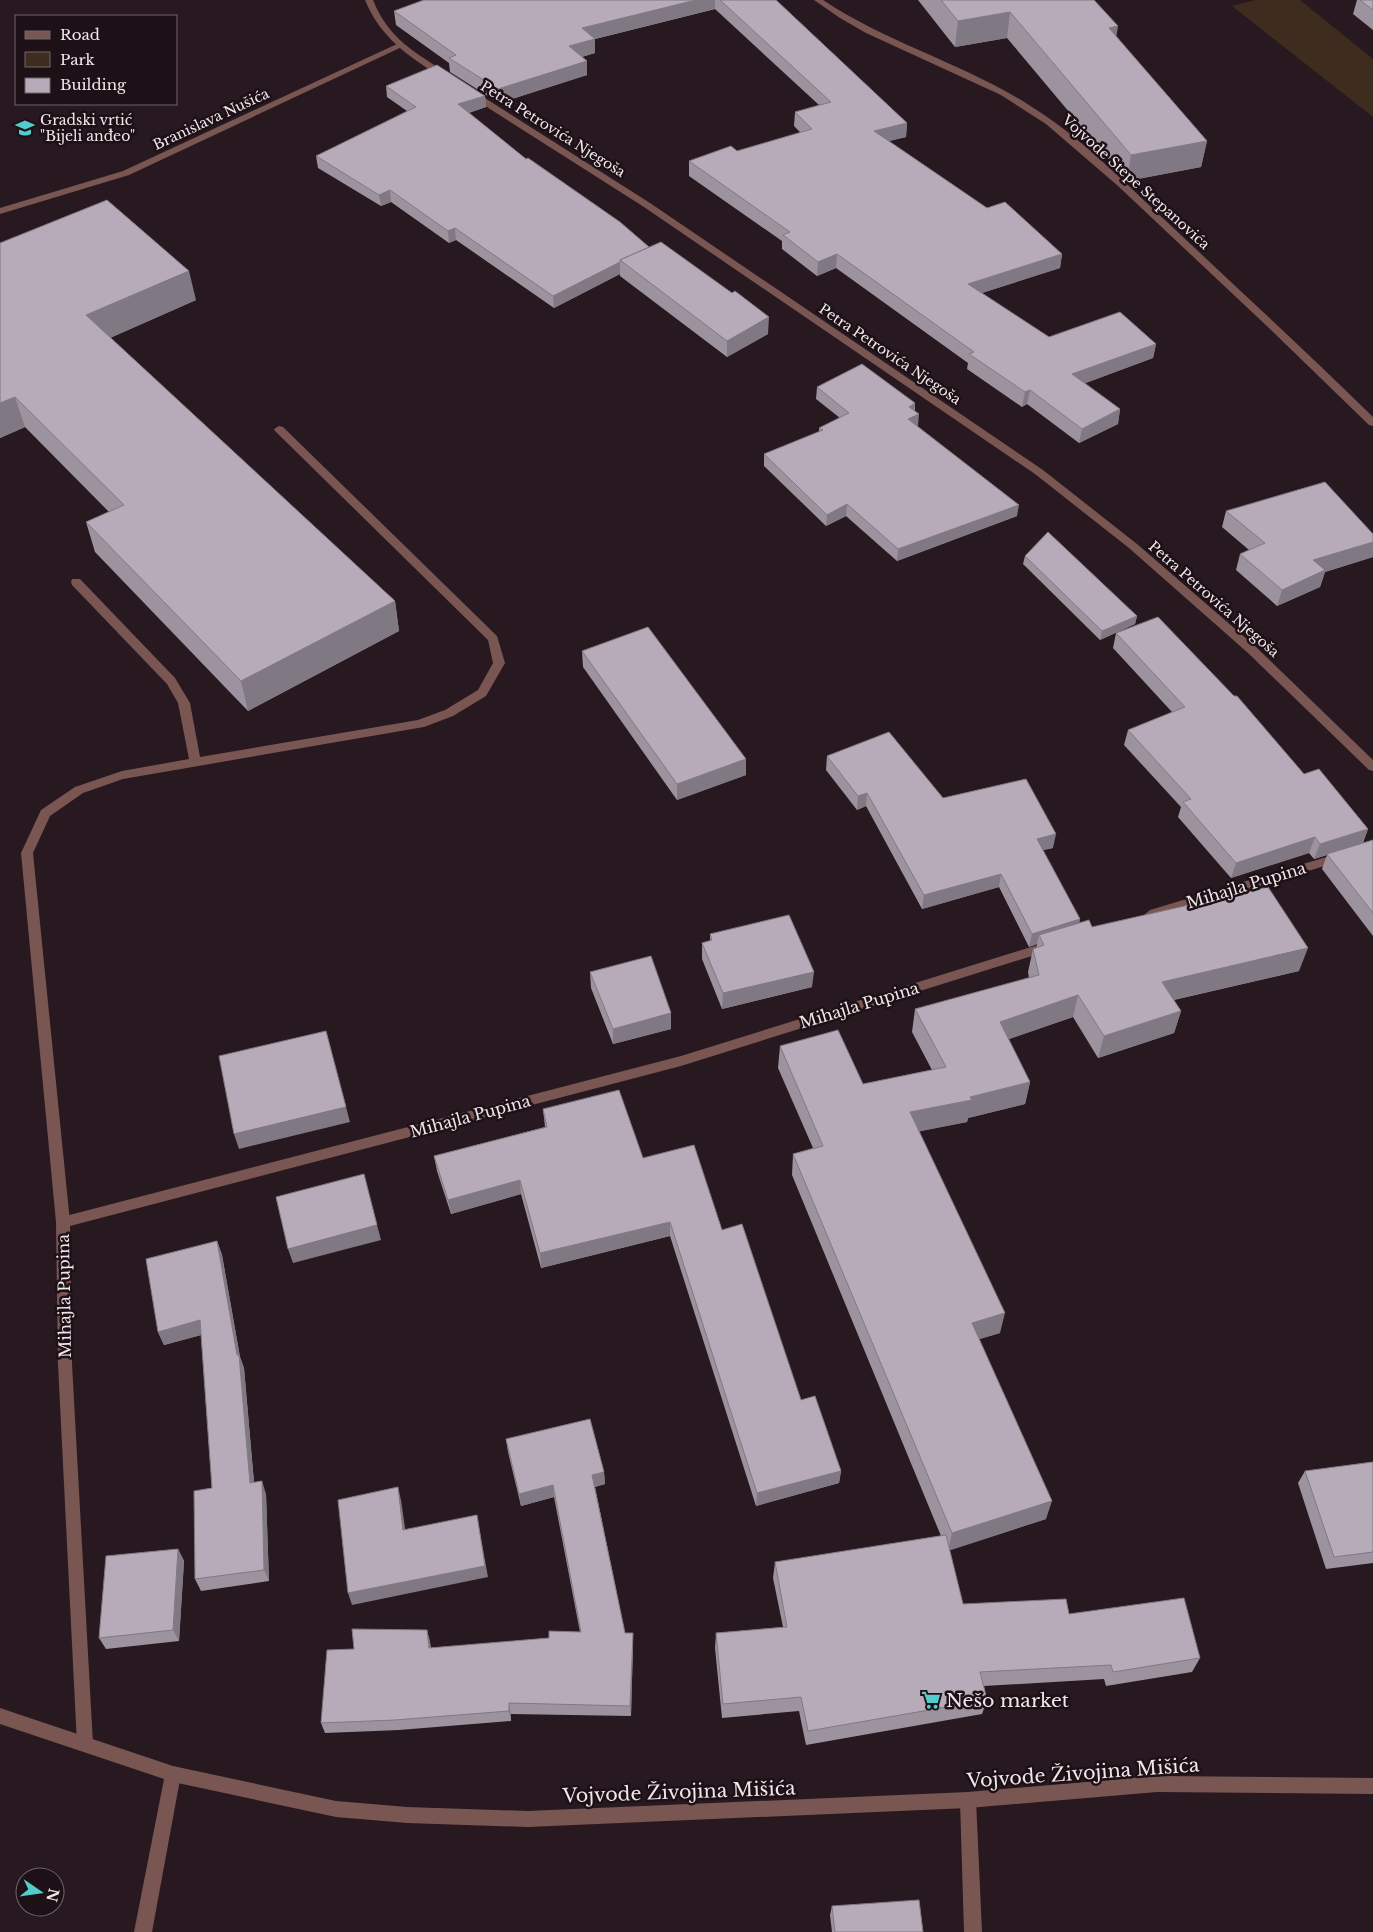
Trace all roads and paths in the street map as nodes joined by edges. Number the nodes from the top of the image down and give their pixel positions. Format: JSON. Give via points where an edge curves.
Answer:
{"nodes":[{"id":1,"x":369,"y":0,"type":"edge"},
{"id":2,"x":818,"y":0,"type":"edge"},
{"id":3,"x":400,"y":46,"type":"junction"},
{"id":4,"x":0,"y":211,"type":"edge"},
{"id":5,"x":1373,"y":423,"type":"edge"},
{"id":6,"x":279,"y":429,"type":"dead end"},
{"id":7,"x":76,"y":582,"type":"dead end"},
{"id":8,"x":195,"y":762,"type":"junction"},
{"id":9,"x":1373,"y":767,"type":"edge"},
{"id":10,"x":1373,"y":847,"type":"edge"},
{"id":11,"x":1133,"y":920,"type":"edge"},
{"id":12,"x":1058,"y":944,"type":"edge"},
{"id":13,"x":63,"y":1222,"type":"junction"},
{"id":14,"x":0,"y":1716,"type":"edge"},
{"id":15,"x":85,"y":1744,"type":"junction"},
{"id":16,"x":173,"y":1774,"type":"junction"},
{"id":17,"x":1373,"y":1786,"type":"edge"},
{"id":18,"x":968,"y":1800,"type":"junction"},
{"id":19,"x":144,"y":1932,"type":"edge"},
{"id":20,"x":973,"y":1932,"type":"edge"}],
"edges":[{"from":1,"to":3,"type":"street","name":"Petra Petrovića Njegoša","via":[[374,16]]},
{"from":2,"to":5,"type":"street","name":"Vojvode Stepe Stepanovića","via":[[869,32],[978,78],[1029,108],[1078,145],[1314,363]]},
{"from":3,"to":4,"type":"street","name":"Branislava Nušića","via":[[126,173]]},
{"from":3,"to":9,"type":"street","name":"Petra Petrovića Njegoša","via":[[647,204],[1039,472],[1133,546],[1245,643]]},
{"from":6,"to":8,"type":"street","via":[[493,639],[499,663],[482,693],[449,713],[420,724]]},
{"from":7,"to":8,"type":"street","via":[[171,681],[184,703]]},
{"from":8,"to":13,"type":"street","via":[[122,774],[80,790],[45,813],[27,853]]},
{"from":10,"to":11,"type":"street","name":"Mihajla Pupina"},
{"from":12,"to":13,"type":"street","name":"Mihajla Pupina","via":[[680,1061]]},
{"from":13,"to":15,"type":"street","name":"Mihajla Pupina","via":[[65,1364]]},
{"from":14,"to":15,"type":"street","name":"Vojvode Živojina Mišića"},
{"from":15,"to":16,"type":"street","name":"Vojvode Živojina Mišića"},
{"from":16,"to":18,"type":"street","name":"Vojvode Živojina Mišića","via":[[336,1809],[528,1819]]},
{"from":16,"to":19,"type":"street"},
{"from":17,"to":18,"type":"street","name":"Vojvode Živojina Mišića","via":[[1157,1784]]},
{"from":18,"to":20,"type":"street"}]}
